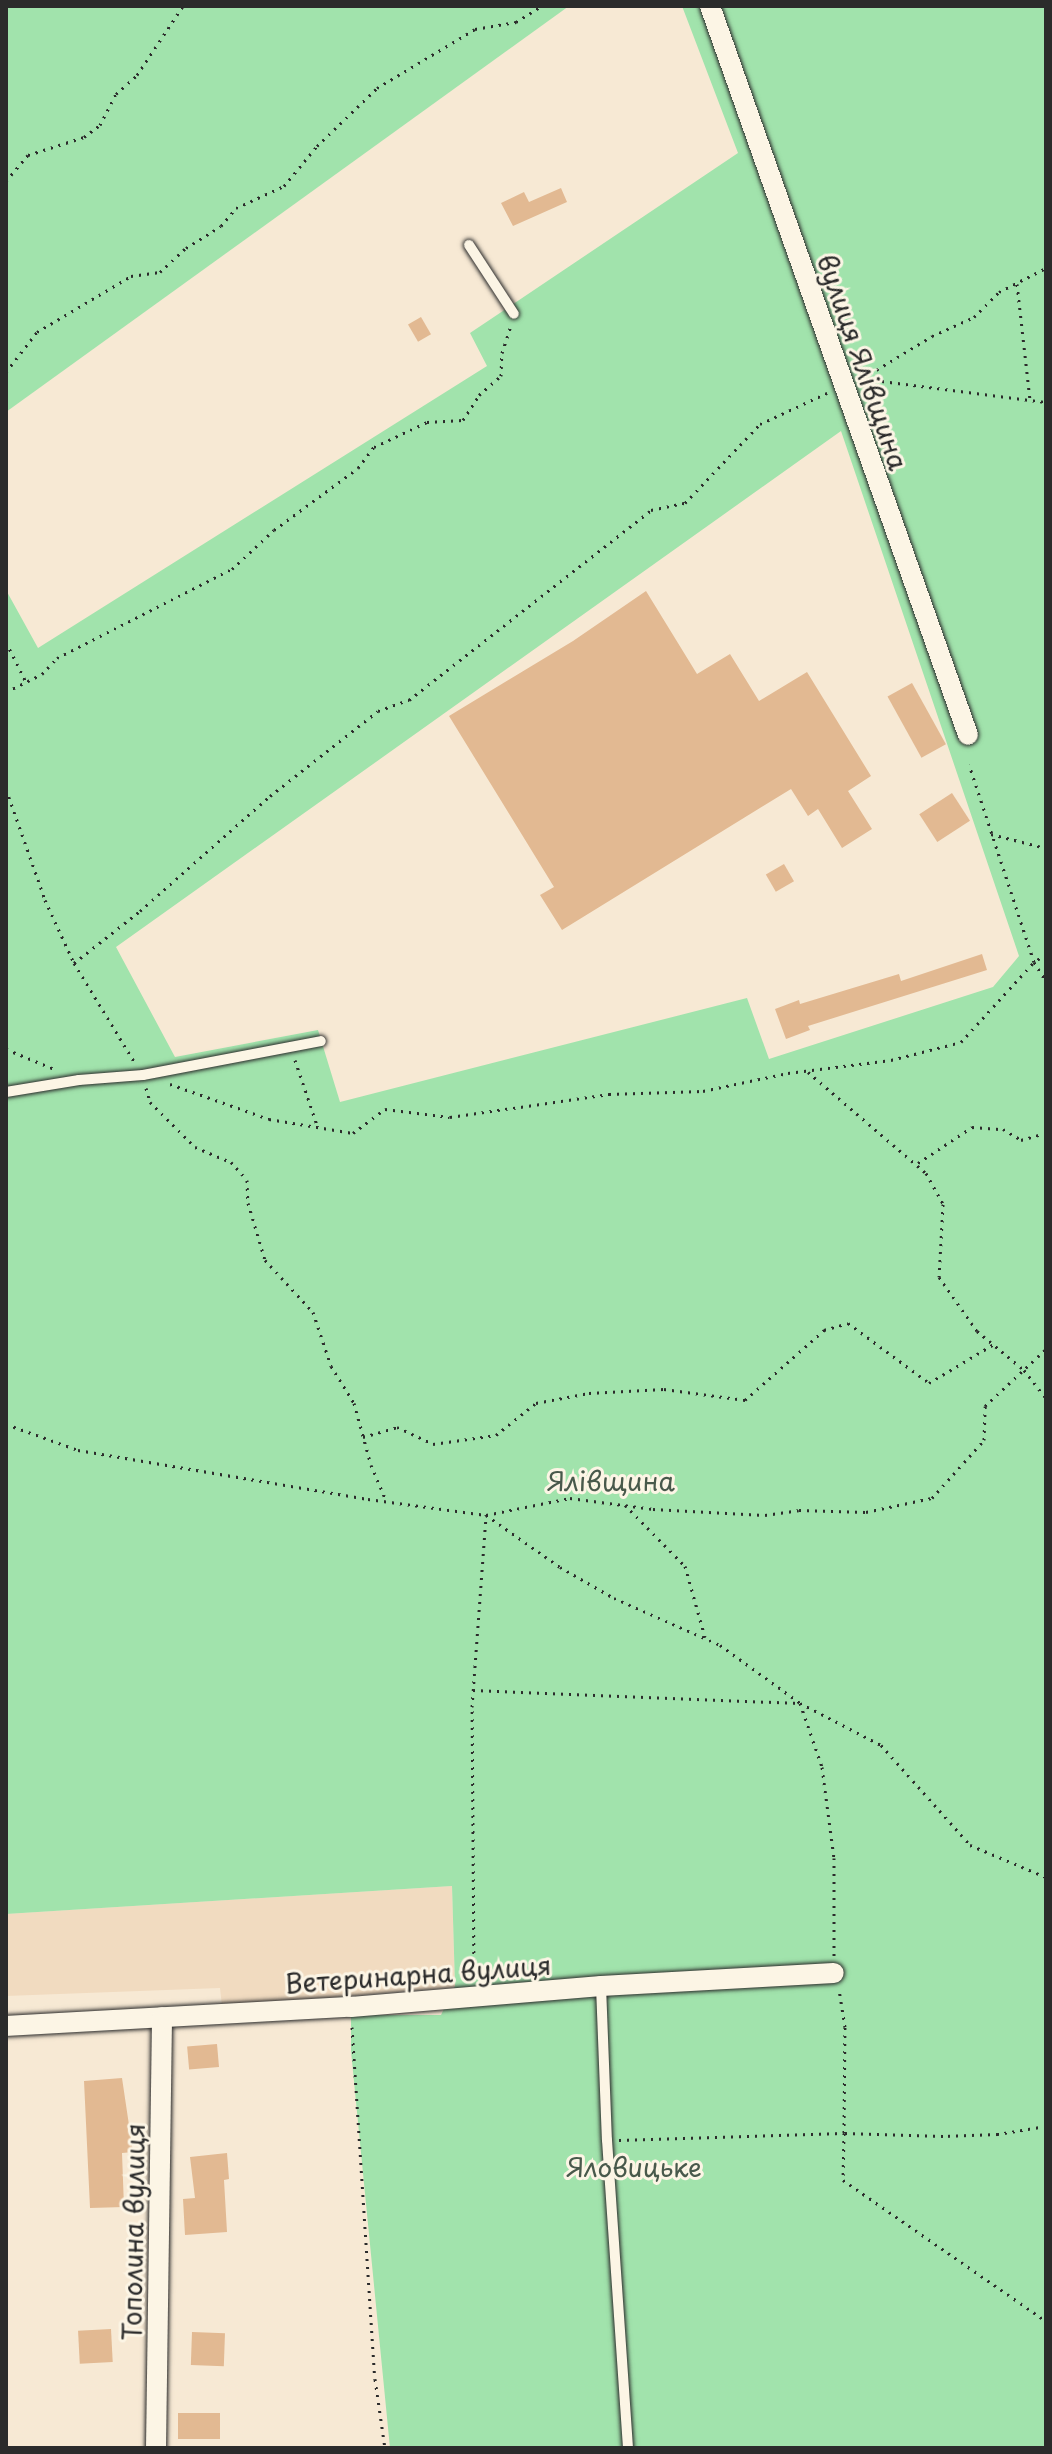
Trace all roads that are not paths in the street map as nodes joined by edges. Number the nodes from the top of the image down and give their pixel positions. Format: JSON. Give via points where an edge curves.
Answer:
{"nodes":[{"id":1,"x":710,"y":6,"type":"edge"},
{"id":2,"x":469,"y":245,"type":"dead end"},
{"id":3,"x":514,"y":314,"type":"road end"},
{"id":4,"x":968,"y":735,"type":"dead end"},
{"id":5,"x":321,"y":1041,"type":"dead end"},
{"id":6,"x":6,"y":1092,"type":"edge"},
{"id":7,"x":834,"y":1973,"type":"road end"},
{"id":8,"x":601,"y":1986,"type":"junction"},
{"id":9,"x":162,"y":2017,"type":"junction"},
{"id":10,"x":6,"y":2026,"type":"edge"},
{"id":11,"x":156,"y":2448,"type":"edge"},
{"id":12,"x":628,"y":2448,"type":"edge"}],
"edges":[{"from":1,"to":4,"type":"street","name":"вулиця Ялівщина","via":[[853,382]]},
{"from":2,"to":3,"type":"lane"},
{"from":5,"to":6,"type":"lane","via":[[143,1075]]},
{"from":7,"to":8,"type":"street","name":"Ветеринарна вулиця"},
{"from":8,"to":9,"type":"street","name":"Ветеринарна вулиця"},
{"from":8,"to":12,"type":"lane"},
{"from":9,"to":10,"type":"street","name":"Ветеринарна вулиця"},
{"from":9,"to":11,"type":"street","name":"Тополина вулиця"}]}
